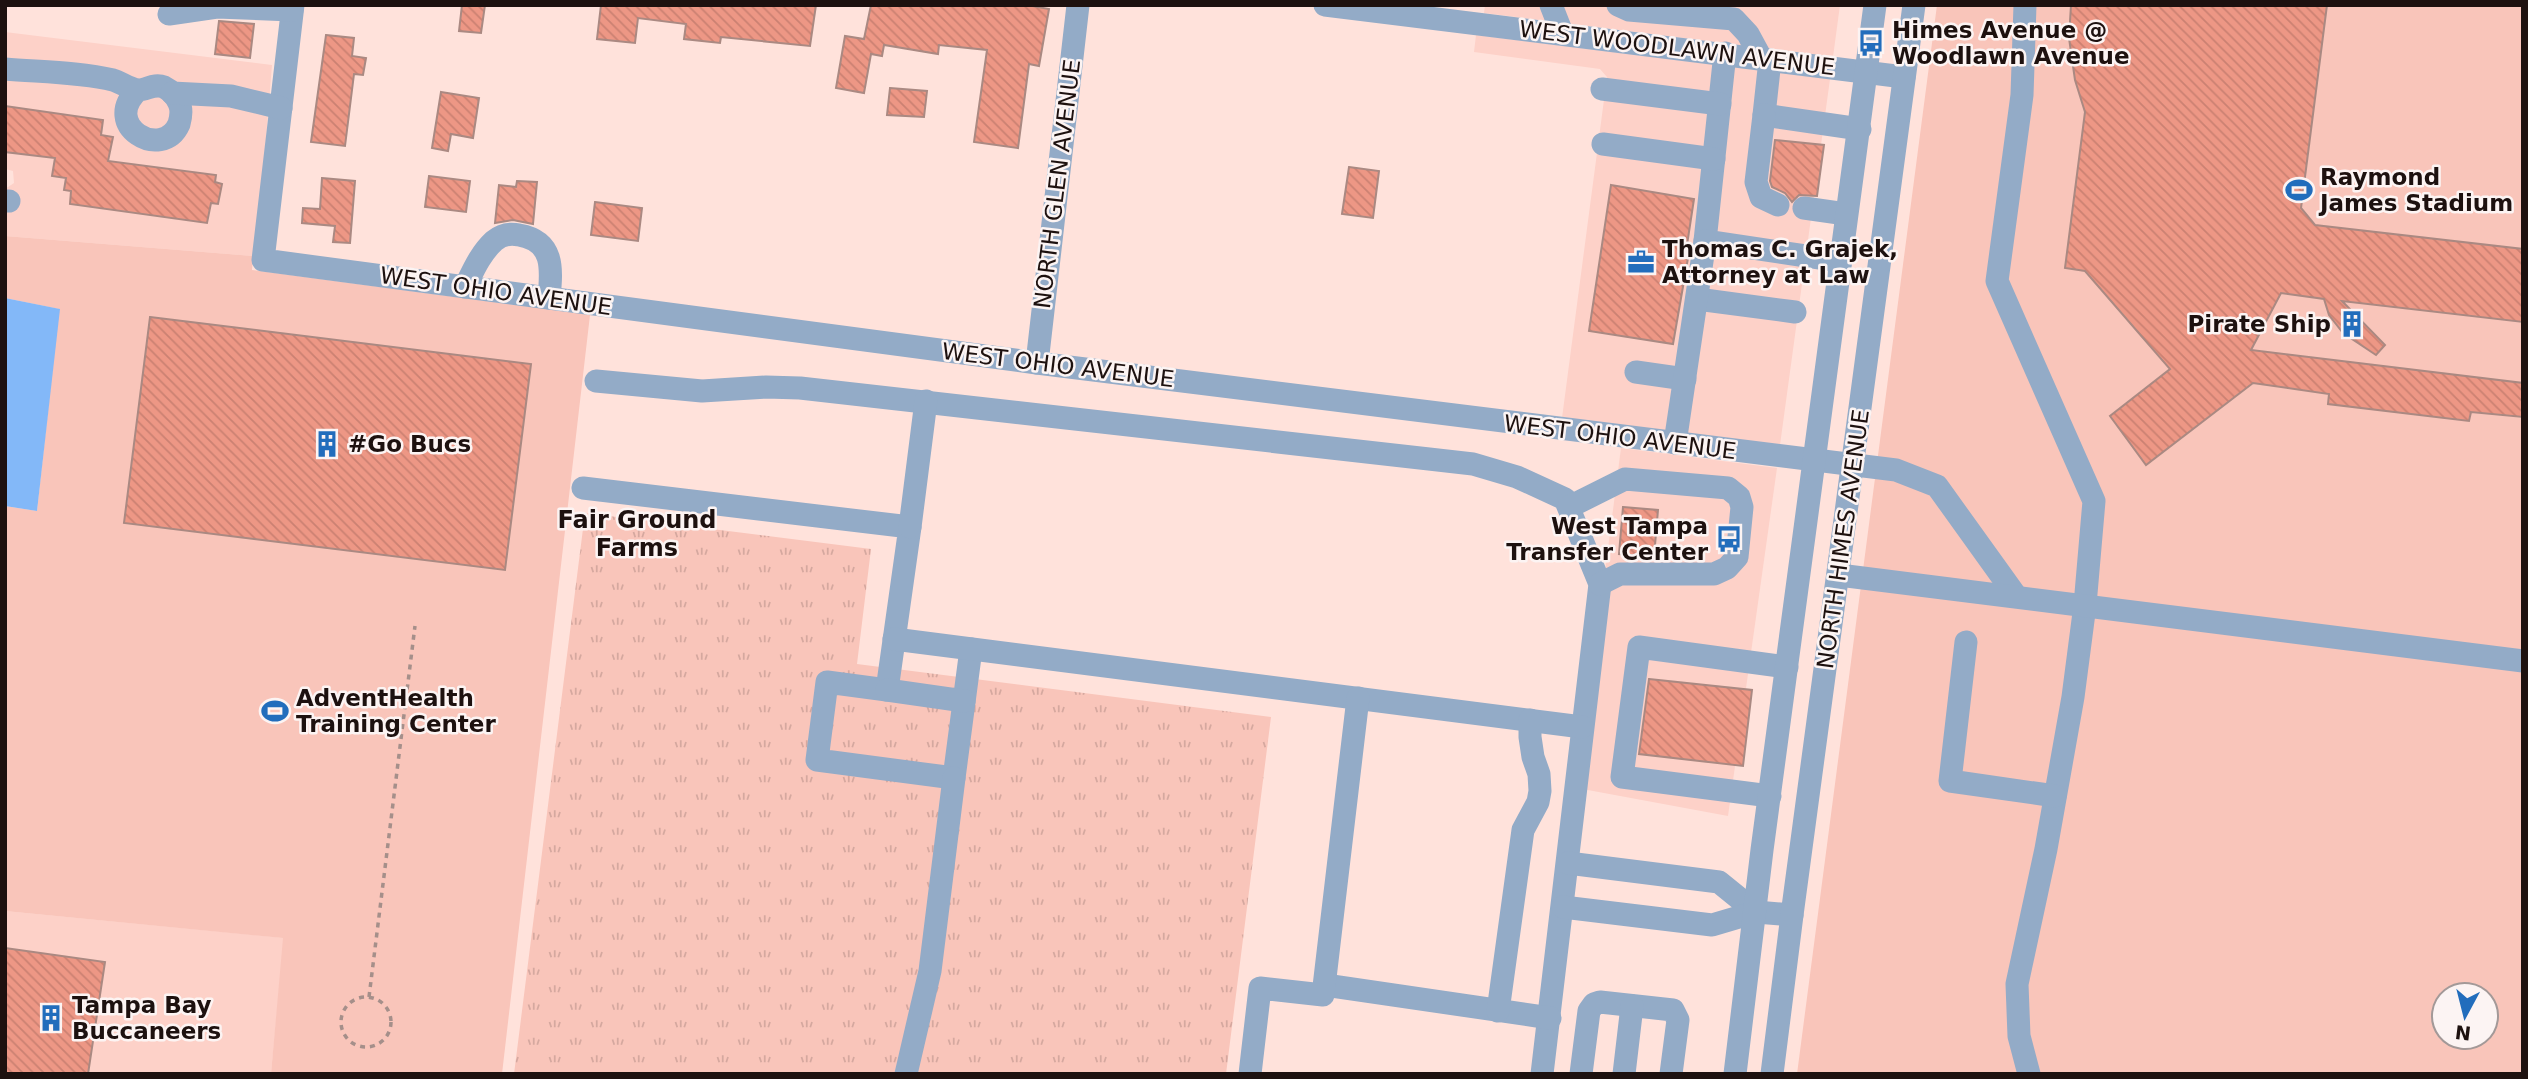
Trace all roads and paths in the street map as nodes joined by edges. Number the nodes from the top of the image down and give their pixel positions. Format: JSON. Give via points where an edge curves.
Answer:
{"nodes":[{"id":1,"x":1078,"y":5,"type":"edge"},
{"id":2,"x":1325,"y":5,"type":"edge"},
{"id":3,"x":1551,"y":5,"type":"edge"},
{"id":4,"x":1618,"y":5,"type":"edge"},
{"id":5,"x":1875,"y":5,"type":"edge"},
{"id":6,"x":1914,"y":5,"type":"edge"},
{"id":7,"x":2025,"y":5,"type":"edge"},
{"id":8,"x":293,"y":8,"type":"edge"},
{"id":9,"x":169,"y":14,"type":"dead end"},
{"id":10,"x":1474,"y":14,"type":"edge"},
{"id":11,"x":1562,"y":33,"type":"junction"},
{"id":12,"x":1725,"y":53,"type":"junction"},
{"id":13,"x":1765,"y":59,"type":"junction"},
{"id":14,"x":5,"y":69,"type":"edge"},
{"id":15,"x":1867,"y":72,"type":"junction"},
{"id":16,"x":1904,"y":77,"type":"junction"},
{"id":17,"x":1602,"y":89,"type":"dead end"},
{"id":18,"x":138,"y":90,"type":"junction"},
{"id":19,"x":172,"y":93,"type":"junction"},
{"id":20,"x":1720,"y":104,"type":"junction"},
{"id":21,"x":281,"y":107,"type":"junction"},
{"id":22,"x":1763,"y":115,"type":"junction"},
{"id":23,"x":1860,"y":128,"type":"junction"},
{"id":24,"x":1603,"y":145,"type":"dead end"},
{"id":25,"x":1714,"y":159,"type":"junction"},
{"id":26,"x":1778,"y":205,"type":"dead end"},
{"id":27,"x":1804,"y":208,"type":"dead end"},
{"id":28,"x":1846,"y":214,"type":"junction"},
{"id":29,"x":1705,"y":241,"type":"junction"},
{"id":30,"x":1840,"y":261,"type":"junction"},
{"id":31,"x":466,"y":287,"type":"junction"},
{"id":32,"x":549,"y":298,"type":"junction"},
{"id":33,"x":1697,"y":299,"type":"junction"},
{"id":34,"x":1795,"y":312,"type":"dead end"},
{"id":35,"x":1037,"y":363,"type":"junction"},
{"id":36,"x":1636,"y":372,"type":"dead end"},
{"id":37,"x":1685,"y":379,"type":"junction"},
{"id":38,"x":596,"y":381,"type":"dead end"},
{"id":39,"x":926,"y":401,"type":"junction"},
{"id":40,"x":1675,"y":443,"type":"junction"},
{"id":41,"x":1815,"y":461,"type":"junction"},
{"id":42,"x":1853,"y":466,"type":"junction"},
{"id":43,"x":583,"y":488,"type":"dead end"},
{"id":44,"x":1569,"y":507,"type":"junction"},
{"id":45,"x":910,"y":527,"type":"junction"},
{"id":46,"x":1839,"y":575,"type":"junction"},
{"id":47,"x":1600,"y":584,"type":"junction"},
{"id":48,"x":2016,"y":596,"type":"junction"},
{"id":49,"x":2085,"y":605,"type":"junction"},
{"id":50,"x":415,"y":626,"type":"dead end"},
{"id":51,"x":894,"y":639,"type":"junction"},
{"id":52,"x":1966,"y":642,"type":"dead end"},
{"id":53,"x":971,"y":649,"type":"junction"},
{"id":54,"x":2523,"y":661,"type":"edge"},
{"id":55,"x":1787,"y":667,"type":"junction"},
{"id":56,"x":887,"y":690,"type":"junction"},
{"id":57,"x":1358,"y":698,"type":"junction"},
{"id":58,"x":964,"y":701,"type":"junction"},
{"id":59,"x":1530,"y":720,"type":"junction"},
{"id":60,"x":1582,"y":727,"type":"junction"},
{"id":61,"x":954,"y":778,"type":"junction"},
{"id":62,"x":1770,"y":796,"type":"junction"},
{"id":63,"x":2055,"y":796,"type":"junction"},
{"id":64,"x":1568,"y":863,"type":"junction"},
{"id":65,"x":1563,"y":907,"type":"junction"},
{"id":66,"x":1756,"y":912,"type":"junction"},
{"id":67,"x":1792,"y":915,"type":"junction"},
{"id":68,"x":1325,"y":985,"type":"junction"},
{"id":69,"x":369,"y":997,"type":"junction"},
{"id":70,"x":1632,"y":1006,"type":"junction"},
{"id":71,"x":1498,"y":1011,"type":"junction"},
{"id":72,"x":1550,"y":1018,"type":"junction"},
{"id":73,"x":906,"y":1074,"type":"edge"},
{"id":74,"x":1250,"y":1074,"type":"edge"},
{"id":75,"x":1542,"y":1074,"type":"edge"},
{"id":76,"x":1581,"y":1074,"type":"edge"},
{"id":77,"x":1624,"y":1074,"type":"edge"},
{"id":78,"x":1671,"y":1074,"type":"edge"},
{"id":79,"x":1735,"y":1074,"type":"edge"},
{"id":80,"x":1772,"y":1074,"type":"edge"},
{"id":81,"x":2029,"y":1074,"type":"edge"}],
"edges":[{"from":1,"to":35,"type":"street","name":"NORTH GLEN AVENUE"},
{"from":2,"to":10,"type":"street","name":"WEST WOODLAWN AVENUE"},
{"from":3,"to":11,"type":"street"},
{"from":4,"to":13,"type":"street","via":[[1629,10],[1734,19]]},
{"from":5,"to":15,"type":"street","name":"NORTH HIMES AVENUE"},
{"from":6,"to":16,"type":"street","name":"NORTH HIMES AVENUE"},
{"from":7,"to":49,"type":"street","via":[[2022,95],[1997,281],[2094,501]]},
{"from":8,"to":9,"type":"street","via":[[217,7]]},
{"from":8,"to":21,"type":"street"},
{"from":10,"to":11,"type":"street","name":"WEST WOODLAWN AVENUE"},
{"from":11,"to":12,"type":"street","name":"WEST WOODLAWN AVENUE"},
{"from":12,"to":13,"type":"street","name":"WEST WOODLAWN AVENUE"},
{"from":12,"to":20,"type":"street"},
{"from":13,"to":15,"type":"street","name":"WEST WOODLAWN AVENUE"},
{"from":13,"to":22,"type":"street"},
{"from":14,"to":18,"type":"street","via":[[113,80]]},
{"from":15,"to":16,"type":"street","name":"WEST WOODLAWN AVENUE"},
{"from":15,"to":23,"type":"street","name":"NORTH HIMES AVENUE"},
{"from":16,"to":42,"type":"street","name":"NORTH HIMES AVENUE"},
{"from":17,"to":20,"type":"street"},
{"from":18,"to":19,"type":"street","via":[[156,85]]},
{"from":18,"to":19,"type":"street","via":[[125,114],[132,131],[148,140],[166,137],[178,125],[181,108]]},
{"from":19,"to":21,"type":"street","via":[[201,92]]},
{"from":20,"to":25,"type":"street"},
{"from":21,"to":31,"type":"street","name":"WEST OHIO AVENUE","via":[[263,260]]},
{"from":22,"to":23,"type":"street"},
{"from":22,"to":26,"type":"street","via":[[1756,182],[1761,197]]},
{"from":23,"to":28,"type":"street","name":"NORTH HIMES AVENUE"},
{"from":24,"to":25,"type":"street"},
{"from":25,"to":29,"type":"street"},
{"from":27,"to":28,"type":"street"},
{"from":28,"to":30,"type":"street","name":"NORTH HIMES AVENUE"},
{"from":29,"to":30,"type":"street"},
{"from":29,"to":33,"type":"street"},
{"from":30,"to":41,"type":"street","name":"NORTH HIMES AVENUE"},
{"from":31,"to":32,"type":"street","name":"WEST OHIO AVENUE"},
{"from":31,"to":32,"type":"street","via":[[476,263],[495,240],[511,233],[533,237],[547,251]]},
{"from":32,"to":35,"type":"street","name":"WEST OHIO AVENUE"},
{"from":33,"to":34,"type":"street"},
{"from":33,"to":37,"type":"street"},
{"from":35,"to":40,"type":"street","name":"WEST OHIO AVENUE"},
{"from":36,"to":37,"type":"street"},
{"from":37,"to":40,"type":"street"},
{"from":38,"to":39,"type":"street","via":[[702,391],[795,387]]},
{"from":39,"to":44,"type":"street","via":[[1473,464],[1517,477],[1565,499]]},
{"from":39,"to":45,"type":"street"},
{"from":40,"to":41,"type":"street","name":"WEST OHIO AVENUE"},
{"from":41,"to":42,"type":"street","name":"WEST OHIO AVENUE"},
{"from":41,"to":55,"type":"street","name":"NORTH HIMES AVENUE"},
{"from":42,"to":46,"type":"street","name":"NORTH HIMES AVENUE"},
{"from":42,"to":48,"type":"street","name":"WEST OHIO AVENUE","via":[[1896,470],[1937,486]]},
{"from":43,"to":45,"type":"street"},
{"from":44,"to":47,"type":"street"},
{"from":44,"to":47,"type":"street","via":[[1625,479],[1728,488],[1739,496],[1737,557],[1727,568],[1714,574],[1620,574]]},
{"from":45,"to":51,"type":"street"},
{"from":46,"to":48,"type":"street"},
{"from":46,"to":67,"type":"street","name":"NORTH HIMES AVENUE"},
{"from":47,"to":60,"type":"street"},
{"from":48,"to":49,"type":"street"},
{"from":49,"to":54,"type":"street"},
{"from":49,"to":63,"type":"street"},
{"from":50,"to":69,"type":"path"},
{"from":51,"to":53,"type":"street"},
{"from":51,"to":56,"type":"street"},
{"from":52,"to":63,"type":"street","via":[[1951,781]]},
{"from":53,"to":57,"type":"street"},
{"from":53,"to":58,"type":"street"},
{"from":55,"to":62,"type":"street","name":"NORTH HIMES AVENUE"},
{"from":55,"to":62,"type":"street","via":[[1639,647],[1622,777]]},
{"from":56,"to":58,"type":"street"},
{"from":56,"to":61,"type":"street","via":[[827,682],[817,760]]},
{"from":57,"to":59,"type":"street"},
{"from":57,"to":68,"type":"street"},
{"from":58,"to":61,"type":"street"},
{"from":59,"to":60,"type":"street"},
{"from":59,"to":71,"type":"street","via":[[1540,790],[1523,830]]},
{"from":60,"to":64,"type":"street"},
{"from":61,"to":73,"type":"street","via":[[930,971]]},
{"from":62,"to":66,"type":"street","name":"NORTH HIMES AVENUE"},
{"from":63,"to":81,"type":"street","via":[[2017,984],[2019,1036]]},
{"from":64,"to":65,"type":"street"},
{"from":64,"to":66,"type":"street","via":[[1719,882]]},
{"from":65,"to":66,"type":"street","via":[[1712,925]]},
{"from":65,"to":72,"type":"street"},
{"from":66,"to":67,"type":"street"},
{"from":66,"to":79,"type":"street","name":"NORTH HIMES AVENUE"},
{"from":67,"to":80,"type":"street","name":"NORTH HIMES AVENUE"},
{"from":68,"to":71,"type":"street"},
{"from":68,"to":74,"type":"street","via":[[1323,995],[1260,988]]},
{"from":69,"to":69,"type":"path","via":[[384,1004],[391,1025],[377,1044],[361,1046],[343,1031],[342,1015],[350,1003]]},
{"from":70,"to":76,"type":"street","via":[[1594,1004],[1589,1011]]},
{"from":70,"to":77,"type":"street"},
{"from":70,"to":78,"type":"street","via":[[1676,1014]]},
{"from":71,"to":72,"type":"street"},
{"from":72,"to":75,"type":"street"}]}
